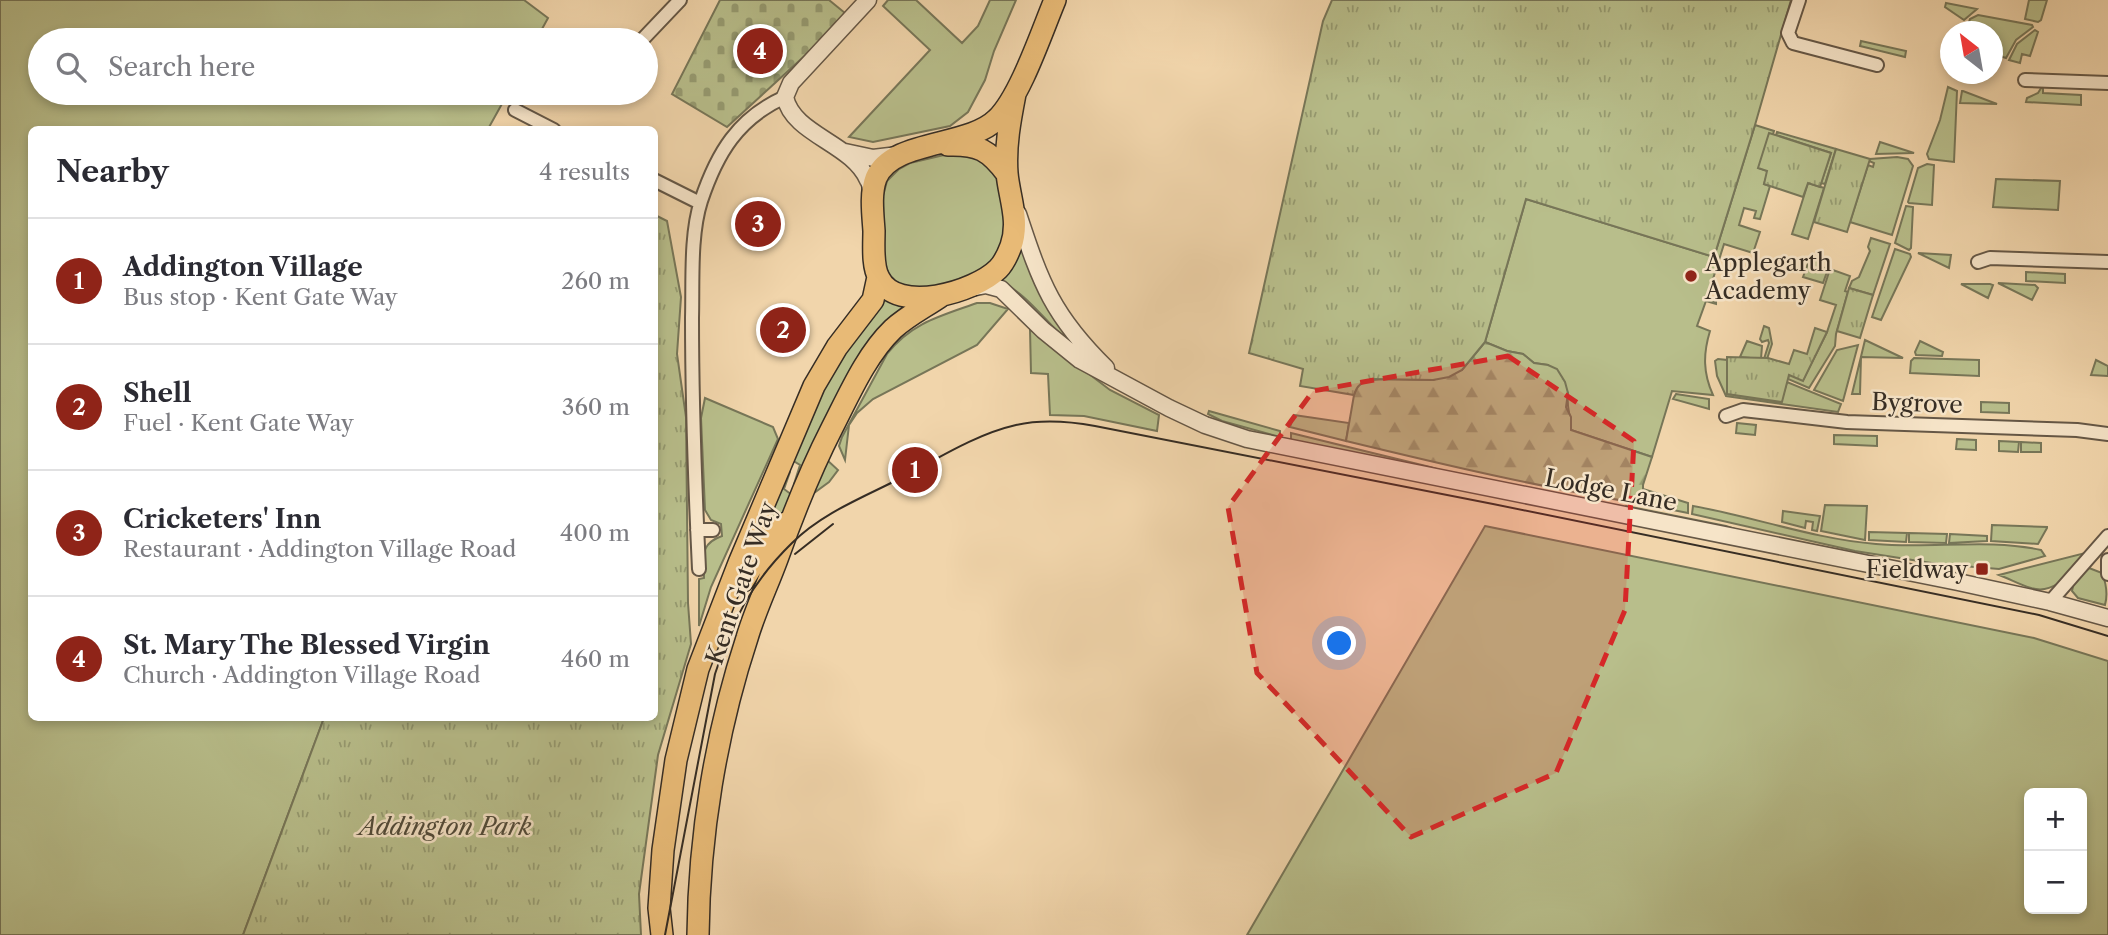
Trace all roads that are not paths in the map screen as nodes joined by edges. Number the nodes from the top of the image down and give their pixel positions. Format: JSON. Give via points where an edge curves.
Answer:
{"nodes":[{"id":1,"x":680,"y":0,"type":"edge"},
{"id":2,"x":868,"y":0,"type":"edge"},
{"id":3,"x":1055,"y":0,"type":"edge"},
{"id":4,"x":1798,"y":0,"type":"edge"},
{"id":5,"x":653,"y":28,"type":"edge"},
{"id":6,"x":1877,"y":65,"type":"dead end"},
{"id":7,"x":2025,"y":80,"type":"dead end"},
{"id":8,"x":2108,"y":83,"type":"edge"},
{"id":9,"x":1015,"y":94,"type":"junction"},
{"id":10,"x":785,"y":97,"type":"junction"},
{"id":11,"x":514,"y":110,"type":"dead end"},
{"id":12,"x":546,"y":126,"type":"edge"},
{"id":13,"x":935,"y":145,"type":"junction"},
{"id":14,"x":845,"y":152,"type":"junction"},
{"id":15,"x":900,"y":155,"type":"junction"},
{"id":16,"x":658,"y":182,"type":"edge"},
{"id":17,"x":1010,"y":185,"type":"junction"},
{"id":18,"x":873,"y":198,"type":"junction"},
{"id":19,"x":700,"y":203,"type":"junction"},
{"id":20,"x":1978,"y":262,"type":"dead end"},
{"id":21,"x":2108,"y":262,"type":"edge"},
{"id":22,"x":878,"y":278,"type":"junction"},
{"id":23,"x":962,"y":290,"type":"junction"},
{"id":24,"x":941,"y":296,"type":"junction"},
{"id":25,"x":1011,"y":298,"type":"junction"},
{"id":26,"x":912,"y":316,"type":"junction"},
{"id":27,"x":1115,"y":377,"type":"junction"},
{"id":28,"x":1727,"y":415,"type":"dead end"},
{"id":29,"x":2108,"y":434,"type":"edge"},
{"id":30,"x":789,"y":521,"type":"junction"},
{"id":31,"x":697,"y":530,"type":"junction"},
{"id":32,"x":713,"y":530,"type":"dead end"},
{"id":33,"x":2108,"y":536,"type":"edge"},
{"id":34,"x":2108,"y":559,"type":"edge"},
{"id":35,"x":699,"y":569,"type":"dead end"},
{"id":36,"x":2108,"y":574,"type":"edge"},
{"id":37,"x":724,"y":600,"type":"junction"},
{"id":38,"x":2050,"y":602,"type":"junction"},
{"id":39,"x":2107,"y":615,"type":"edge"},
{"id":40,"x":662,"y":935,"type":"edge"},
{"id":41,"x":698,"y":935,"type":"edge"}],
"edges":[{"from":1,"to":5,"type":"street"},
{"from":2,"to":10,"type":"street","via":[[791,83]]},
{"from":3,"to":9,"type":"main road"},
{"from":4,"to":6,"type":"street","via":[[1788,33],[1793,43]]},
{"from":7,"to":8,"type":"street"},
{"from":9,"to":13,"type":"main road","via":[[990,124]]},
{"from":9,"to":17,"type":"main road","via":[[1007,136]]},
{"from":10,"to":14,"type":"street","via":[[793,115]]},
{"from":10,"to":19,"type":"street","via":[[769,103],[733,135]]},
{"from":11,"to":12,"type":"street"},
{"from":13,"to":15,"type":"main road"},
{"from":13,"to":17,"type":"main road","via":[[970,145],[984,150],[996,159]]},
{"from":14,"to":15,"type":"street","via":[[873,158]]},
{"from":14,"to":18,"type":"street","via":[[868,179]]},
{"from":15,"to":18,"type":"main road","via":[[876,177]]},
{"from":16,"to":19,"type":"street"},
{"from":17,"to":23,"type":"main road","via":[[1015,228],[1011,246],[999,268]]},
{"from":17,"to":27,"type":"street","name":"Lodge Lane","via":[[1047,295],[1073,334]]},
{"from":18,"to":22,"type":"main road"},
{"from":19,"to":31,"type":"street","via":[[692,308]]},
{"from":20,"to":21,"type":"street","via":[[1990,258]]},
{"from":22,"to":24,"type":"main road","via":[[897,295]]},
{"from":22,"to":37,"type":"main road","name":"Kent Gate Way","via":[[873,300],[837,346],[814,386]]},
{"from":23,"to":24,"type":"main road"},
{"from":23,"to":25,"type":"street","name":"Lodge Lane","via":[[986,285]]},
{"from":24,"to":26,"type":"main road","name":"Kent Gate Way"},
{"from":25,"to":26,"type":"street","via":[[953,300]]},
{"from":25,"to":27,"type":"street","name":"Lodge Lane","via":[[1064,349]]},
{"from":26,"to":30,"type":"main road","name":"Kent Gate Way","via":[[893,329],[853,387]]},
{"from":27,"to":38,"type":"street","name":"Lodge Lane","via":[[1196,421],[1264,444]]},
{"from":28,"to":29,"type":"street","name":"Bygrove","via":[[1743,411],[1834,421]]},
{"from":30,"to":37,"type":"main road","via":[[772,534],[744,580]]},
{"from":30,"to":41,"type":"main road","name":"Kent Gate Way","via":[[746,639],[719,749],[703,858]]},
{"from":31,"to":32,"type":"street"},
{"from":31,"to":35,"type":"street"},
{"from":33,"to":38,"type":"street"},
{"from":34,"to":36,"type":"street"},
{"from":37,"to":40,"type":"main road","name":"Kent Gate Way","via":[[698,669],[676,760],[663,850]]},
{"from":38,"to":39,"type":"street","name":"Lodge Lane"}]}
